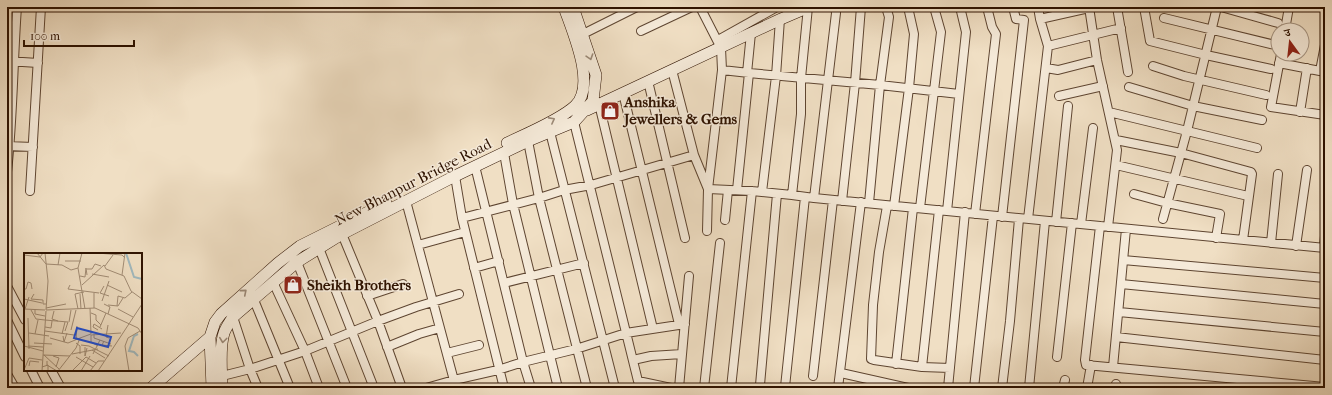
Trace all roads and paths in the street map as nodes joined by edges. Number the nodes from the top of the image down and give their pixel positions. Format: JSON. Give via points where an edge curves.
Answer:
{"nodes":[{"id":1,"x":17,"y":7,"type":"edge"},
{"id":2,"x":41,"y":7,"type":"edge"},
{"id":3,"x":564,"y":7,"type":"edge"},
{"id":4,"x":573,"y":7,"type":"edge"},
{"id":5,"x":637,"y":7,"type":"edge"},
{"id":6,"x":692,"y":7,"type":"edge"},
{"id":7,"x":700,"y":7,"type":"edge"},
{"id":8,"x":777,"y":7,"type":"edge"},
{"id":9,"x":809,"y":7,"type":"edge"},
{"id":10,"x":835,"y":7,"type":"edge"},
{"id":11,"x":862,"y":7,"type":"edge"},
{"id":12,"x":886,"y":7,"type":"edge"},
{"id":13,"x":908,"y":7,"type":"edge"},
{"id":14,"x":934,"y":7,"type":"edge"},
{"id":15,"x":960,"y":7,"type":"edge"},
{"id":16,"x":986,"y":7,"type":"edge"},
{"id":17,"x":1013,"y":7,"type":"edge"},
{"id":18,"x":1038,"y":7,"type":"edge"},
{"id":19,"x":1117,"y":7,"type":"edge"},
{"id":20,"x":1144,"y":7,"type":"edge"},
{"id":21,"x":1217,"y":7,"type":"edge"},
{"id":22,"x":1221,"y":7,"type":"edge"},
{"id":23,"x":1289,"y":7,"type":"edge"},
{"id":24,"x":1089,"y":8,"type":"edge"},
{"id":25,"x":1164,"y":18,"type":"dead end"},
{"id":26,"x":780,"y":19,"type":"junction"},
{"id":27,"x":1040,"y":20,"type":"junction"},
{"id":28,"x":1274,"y":22,"type":"edge"},
{"id":29,"x":1286,"y":22,"type":"edge"},
{"id":30,"x":1121,"y":28,"type":"junction"},
{"id":31,"x":1212,"y":30,"type":"junction"},
{"id":32,"x":642,"y":32,"type":"dead end"},
{"id":33,"x":751,"y":33,"type":"junction"},
{"id":34,"x":583,"y":34,"type":"junction"},
{"id":35,"x":1093,"y":34,"type":"junction"},
{"id":36,"x":719,"y":44,"type":"junction"},
{"id":37,"x":1270,"y":44,"type":"edge"},
{"id":38,"x":1325,"y":45,"type":"edge"},
{"id":39,"x":1048,"y":46,"type":"junction"},
{"id":40,"x":1206,"y":55,"type":"junction"},
{"id":41,"x":1097,"y":60,"type":"junction"},
{"id":42,"x":10,"y":61,"type":"edge"},
{"id":43,"x":38,"y":63,"type":"junction"},
{"id":44,"x":1279,"y":63,"type":"joint"},
{"id":45,"x":1153,"y":66,"type":"dead end"},
{"id":46,"x":1046,"y":68,"type":"junction"},
{"id":47,"x":1307,"y":68,"type":"junction"},
{"id":48,"x":1271,"y":69,"type":"dead end"},
{"id":49,"x":672,"y":70,"type":"junction"},
{"id":50,"x":722,"y":70,"type":"junction"},
{"id":51,"x":1322,"y":71,"type":"edge"},
{"id":52,"x":1128,"y":72,"type":"dead end"},
{"id":53,"x":748,"y":73,"type":"junction"},
{"id":54,"x":776,"y":76,"type":"junction"},
{"id":55,"x":801,"y":78,"type":"junction"},
{"id":56,"x":1199,"y":80,"type":"junction"},
{"id":57,"x":828,"y":81,"type":"junction"},
{"id":58,"x":648,"y":82,"type":"junction"},
{"id":59,"x":855,"y":83,"type":"junction"},
{"id":60,"x":880,"y":85,"type":"junction"},
{"id":61,"x":1103,"y":86,"type":"junction"},
{"id":62,"x":1129,"y":87,"type":"dead end"},
{"id":63,"x":909,"y":88,"type":"junction"},
{"id":64,"x":934,"y":92,"type":"junction"},
{"id":65,"x":623,"y":93,"type":"junction"},
{"id":66,"x":959,"y":94,"type":"junction"},
{"id":67,"x":1266,"y":95,"type":"dead end"},
{"id":68,"x":1059,"y":96,"type":"dead end"},
{"id":69,"x":599,"y":104,"type":"junction"},
{"id":70,"x":1068,"y":106,"type":"dead end"},
{"id":71,"x":1193,"y":106,"type":"junction"},
{"id":72,"x":584,"y":111,"type":"junction"},
{"id":73,"x":1109,"y":112,"type":"junction"},
{"id":74,"x":1300,"y":112,"type":"junction"},
{"id":75,"x":1325,"y":115,"type":"edge"},
{"id":76,"x":1262,"y":120,"type":"dead end"},
{"id":77,"x":574,"y":122,"type":"junction"},
{"id":78,"x":1093,"y":128,"type":"dead end"},
{"id":79,"x":1187,"y":131,"type":"junction"},
{"id":80,"x":550,"y":132,"type":"junction"},
{"id":81,"x":1116,"y":140,"type":"junction"},
{"id":82,"x":528,"y":141,"type":"junction"},
{"id":83,"x":8,"y":146,"type":"edge"},
{"id":84,"x":33,"y":148,"type":"junction"},
{"id":85,"x":1258,"y":148,"type":"dead end"},
{"id":86,"x":504,"y":153,"type":"junction"},
{"id":87,"x":1181,"y":153,"type":"junction"},
{"id":88,"x":694,"y":155,"type":"junction"},
{"id":89,"x":668,"y":162,"type":"junction"},
{"id":90,"x":1116,"y":165,"type":"junction"},
{"id":91,"x":475,"y":166,"type":"junction"},
{"id":92,"x":642,"y":169,"type":"junction"},
{"id":93,"x":1307,"y":170,"type":"dead end"},
{"id":94,"x":7,"y":172,"type":"edge"},
{"id":95,"x":1278,"y":174,"type":"dead end"},
{"id":96,"x":455,"y":176,"type":"junction"},
{"id":97,"x":616,"y":177,"type":"junction"},
{"id":98,"x":1174,"y":178,"type":"junction"},
{"id":99,"x":591,"y":184,"type":"junction"},
{"id":100,"x":708,"y":189,"type":"junction"},
{"id":101,"x":564,"y":190,"type":"junction"},
{"id":102,"x":728,"y":190,"type":"junction"},
{"id":103,"x":737,"y":190,"type":"junction"},
{"id":104,"x":30,"y":191,"type":"dead end"},
{"id":105,"x":752,"y":191,"type":"junction"},
{"id":106,"x":762,"y":192,"type":"junction"},
{"id":107,"x":777,"y":194,"type":"junction"},
{"id":108,"x":1134,"y":194,"type":"dead end"},
{"id":109,"x":792,"y":195,"type":"junction"},
{"id":110,"x":1248,"y":196,"type":"junction"},
{"id":111,"x":804,"y":197,"type":"junction"},
{"id":112,"x":539,"y":198,"type":"junction"},
{"id":113,"x":814,"y":198,"type":"junction"},
{"id":114,"x":833,"y":200,"type":"junction"},
{"id":115,"x":406,"y":201,"type":"junction"},
{"id":116,"x":842,"y":201,"type":"junction"},
{"id":117,"x":865,"y":203,"type":"junction"},
{"id":118,"x":1168,"y":203,"type":"junction"},
{"id":119,"x":513,"y":204,"type":"junction"},
{"id":120,"x":890,"y":206,"type":"junction"},
{"id":121,"x":916,"y":208,"type":"junction"},
{"id":122,"x":943,"y":210,"type":"junction"},
{"id":123,"x":486,"y":211,"type":"junction"},
{"id":124,"x":965,"y":212,"type":"junction"},
{"id":125,"x":975,"y":214,"type":"junction"},
{"id":126,"x":993,"y":216,"type":"junction"},
{"id":127,"x":1002,"y":217,"type":"junction"},
{"id":128,"x":462,"y":218,"type":"junction"},
{"id":129,"x":1019,"y":219,"type":"junction"},
{"id":130,"x":1028,"y":219,"type":"junction"},
{"id":131,"x":1163,"y":219,"type":"dead end"},
{"id":132,"x":725,"y":220,"type":"dead end"},
{"id":133,"x":1045,"y":221,"type":"junction"},
{"id":134,"x":1056,"y":222,"type":"junction"},
{"id":135,"x":1072,"y":224,"type":"junction"},
{"id":136,"x":1081,"y":224,"type":"junction"},
{"id":137,"x":1104,"y":226,"type":"junction"},
{"id":138,"x":1126,"y":229,"type":"junction"},
{"id":139,"x":707,"y":231,"type":"dead end"},
{"id":140,"x":465,"y":232,"type":"junction"},
{"id":141,"x":342,"y":234,"type":"junction"},
{"id":142,"x":1325,"y":236,"type":"edge"},
{"id":143,"x":685,"y":238,"type":"dead end"},
{"id":144,"x":1216,"y":238,"type":"junction"},
{"id":145,"x":1243,"y":240,"type":"junction"},
{"id":146,"x":720,"y":243,"type":"dead end"},
{"id":147,"x":1271,"y":243,"type":"junction"},
{"id":148,"x":418,"y":245,"type":"junction"},
{"id":149,"x":1296,"y":246,"type":"junction"},
{"id":150,"x":319,"y":248,"type":"junction"},
{"id":151,"x":1324,"y":248,"type":"edge"},
{"id":152,"x":1123,"y":260,"type":"junction"},
{"id":153,"x":297,"y":262,"type":"junction"},
{"id":154,"x":499,"y":262,"type":"junction"},
{"id":155,"x":584,"y":263,"type":"junction"},
{"id":156,"x":474,"y":268,"type":"junction"},
{"id":157,"x":557,"y":269,"type":"junction"},
{"id":158,"x":530,"y":276,"type":"junction"},
{"id":159,"x":689,"y":276,"type":"dead end"},
{"id":160,"x":1325,"y":278,"type":"edge"},
{"id":161,"x":273,"y":282,"type":"junction"},
{"id":162,"x":504,"y":283,"type":"junction"},
{"id":163,"x":403,"y":284,"type":"dead end"},
{"id":164,"x":1121,"y":284,"type":"junction"},
{"id":165,"x":7,"y":286,"type":"edge"},
{"id":166,"x":459,"y":294,"type":"dead end"},
{"id":167,"x":367,"y":296,"type":"junction"},
{"id":168,"x":254,"y":300,"type":"junction"},
{"id":169,"x":433,"y":302,"type":"junction"},
{"id":170,"x":1325,"y":304,"type":"edge"},
{"id":171,"x":1119,"y":312,"type":"junction"},
{"id":172,"x":233,"y":317,"type":"junction"},
{"id":173,"x":24,"y":318,"type":"edge"},
{"id":174,"x":7,"y":320,"type":"edge"},
{"id":175,"x":378,"y":321,"type":"junction"},
{"id":176,"x":682,"y":324,"type":"junction"},
{"id":177,"x":440,"y":328,"type":"junction"},
{"id":178,"x":653,"y":329,"type":"junction"},
{"id":179,"x":352,"y":332,"type":"junction"},
{"id":180,"x":1325,"y":332,"type":"edge"},
{"id":181,"x":626,"y":334,"type":"junction"},
{"id":182,"x":210,"y":337,"type":"junction"},
{"id":183,"x":1116,"y":337,"type":"junction"},
{"id":184,"x":602,"y":340,"type":"junction"},
{"id":185,"x":328,"y":341,"type":"junction"},
{"id":186,"x":479,"y":345,"type":"dead end"},
{"id":187,"x":387,"y":347,"type":"junction"},
{"id":188,"x":576,"y":349,"type":"junction"},
{"id":189,"x":304,"y":351,"type":"junction"},
{"id":190,"x":447,"y":353,"type":"junction"},
{"id":191,"x":682,"y":354,"type":"junction"},
{"id":192,"x":24,"y":355,"type":"edge"},
{"id":193,"x":551,"y":355,"type":"junction"},
{"id":194,"x":1057,"y":357,"type":"dead end"},
{"id":195,"x":278,"y":359,"type":"junction"},
{"id":196,"x":633,"y":360,"type":"junction"},
{"id":197,"x":1325,"y":360,"type":"edge"},
{"id":198,"x":523,"y":362,"type":"junction"},
{"id":199,"x":896,"y":364,"type":"junction"},
{"id":200,"x":1091,"y":365,"type":"junction"},
{"id":201,"x":1113,"y":366,"type":"junction"},
{"id":202,"x":922,"y":367,"type":"junction"},
{"id":203,"x":950,"y":368,"type":"junction"},
{"id":204,"x":250,"y":369,"type":"junction"},
{"id":205,"x":498,"y":370,"type":"junction"},
{"id":206,"x":32,"y":371,"type":"edge"},
{"id":207,"x":52,"y":371,"type":"edge"},
{"id":208,"x":841,"y":373,"type":"junction"},
{"id":209,"x":7,"y":374,"type":"edge"},
{"id":210,"x":222,"y":376,"type":"junction"},
{"id":211,"x":813,"y":376,"type":"dead end"},
{"id":212,"x":455,"y":384,"type":"edge"},
{"id":213,"x":760,"y":385,"type":"dead end"},
{"id":214,"x":210,"y":386,"type":"edge"},
{"id":215,"x":1325,"y":387,"type":"edge"},
{"id":216,"x":15,"y":388,"type":"edge"},
{"id":217,"x":40,"y":388,"type":"edge"},
{"id":218,"x":61,"y":388,"type":"edge"},
{"id":219,"x":151,"y":388,"type":"edge"},
{"id":220,"x":222,"y":388,"type":"edge"},
{"id":221,"x":258,"y":388,"type":"edge"},
{"id":222,"x":290,"y":388,"type":"edge"},
{"id":223,"x":319,"y":388,"type":"edge"},
{"id":224,"x":347,"y":388,"type":"edge"},
{"id":225,"x":374,"y":388,"type":"edge"},
{"id":226,"x":402,"y":388,"type":"edge"},
{"id":227,"x":428,"y":388,"type":"edge"},
{"id":228,"x":504,"y":388,"type":"edge"},
{"id":229,"x":531,"y":388,"type":"edge"},
{"id":230,"x":558,"y":388,"type":"edge"},
{"id":231,"x":587,"y":388,"type":"edge"},
{"id":232,"x":615,"y":388,"type":"edge"},
{"id":233,"x":671,"y":388,"type":"edge"},
{"id":234,"x":679,"y":388,"type":"edge"},
{"id":235,"x":704,"y":388,"type":"edge"},
{"id":236,"x":731,"y":388,"type":"edge"},
{"id":237,"x":787,"y":388,"type":"edge"},
{"id":238,"x":838,"y":388,"type":"edge"},
{"id":239,"x":908,"y":388,"type":"edge"},
{"id":240,"x":948,"y":388,"type":"edge"},
{"id":241,"x":974,"y":388,"type":"edge"},
{"id":242,"x":1002,"y":388,"type":"edge"},
{"id":243,"x":1029,"y":388,"type":"edge"},
{"id":244,"x":1088,"y":388,"type":"edge"}],
"edges":[{"from":1,"to":42,"type":"street"},
{"from":2,"to":43,"type":"street"},
{"from":182,"to":3,"type":"street","name":"New Bhanpur Bridge Road","one_way":true,"via":[[221,314],[300,246],[541,126],[576,105],[583,89],[584,75]]},
{"from":4,"to":34,"type":"street","name":"New Bhanpur Bridge Road"},
{"from":5,"to":34,"type":"street"},
{"from":6,"to":32,"type":"street"},
{"from":7,"to":36,"type":"street"},
{"from":8,"to":36,"type":"street"},
{"from":9,"to":26,"type":"street"},
{"from":9,"to":55,"type":"street"},
{"from":10,"to":57,"type":"street"},
{"from":11,"to":59,"type":"street"},
{"from":12,"to":60,"type":"street","via":[[888,17]]},
{"from":13,"to":63,"type":"street","via":[[914,34]]},
{"from":14,"to":64,"type":"street","via":[[941,32]]},
{"from":15,"to":66,"type":"street","via":[[966,32]]},
{"from":16,"to":125,"type":"street","via":[[996,34]]},
{"from":17,"to":127,"type":"street","via":[[1016,19],[1024,20]]},
{"from":18,"to":27,"type":"street"},
{"from":19,"to":30,"type":"street"},
{"from":20,"to":40,"type":"street","via":[[1150,40]]},
{"from":21,"to":31,"type":"street"},
{"from":22,"to":28,"type":"street"},
{"from":23,"to":29,"type":"street"},
{"from":24,"to":27,"type":"street"},
{"from":24,"to":35,"type":"street"},
{"from":25,"to":31,"type":"street"},
{"from":26,"to":33,"type":"street"},
{"from":26,"to":54,"type":"street"},
{"from":27,"to":39,"type":"street"},
{"from":30,"to":35,"type":"street"},
{"from":30,"to":52,"type":"street"},
{"from":31,"to":37,"type":"street"},
{"from":31,"to":40,"type":"street"},
{"from":33,"to":36,"type":"street"},
{"from":33,"to":53,"type":"street"},
{"from":34,"to":72,"type":"street","name":"New Bhanpur Bridge Road","one_way":true,"via":[[596,75],[593,101]]},
{"from":35,"to":39,"type":"street"},
{"from":35,"to":41,"type":"street"},
{"from":36,"to":49,"type":"street"},
{"from":36,"to":50,"type":"street"},
{"from":38,"to":51,"type":"street"},
{"from":39,"to":46,"type":"street"},
{"from":40,"to":48,"type":"street"},
{"from":40,"to":56,"type":"street"},
{"from":41,"to":46,"type":"street","via":[[1058,70]]},
{"from":41,"to":61,"type":"street"},
{"from":42,"to":43,"type":"street"},
{"from":42,"to":83,"type":"street"},
{"from":43,"to":84,"type":"street"},
{"from":44,"to":47,"type":"street"},
{"from":44,"to":74,"type":"street","via":[[1271,107]]},
{"from":45,"to":56,"type":"street"},
{"from":46,"to":130,"type":"street"},
{"from":47,"to":51,"type":"street"},
{"from":47,"to":74,"type":"street"},
{"from":49,"to":58,"type":"street"},
{"from":49,"to":88,"type":"street"},
{"from":50,"to":53,"type":"street"},
{"from":50,"to":100,"type":"street"},
{"from":53,"to":54,"type":"street"},
{"from":53,"to":103,"type":"street"},
{"from":54,"to":55,"type":"street"},
{"from":54,"to":106,"type":"street"},
{"from":55,"to":57,"type":"street"},
{"from":55,"to":109,"type":"street","via":[[801,114]]},
{"from":56,"to":67,"type":"street"},
{"from":56,"to":71,"type":"street"},
{"from":57,"to":59,"type":"street"},
{"from":57,"to":113,"type":"street"},
{"from":58,"to":65,"type":"street"},
{"from":58,"to":89,"type":"street"},
{"from":59,"to":60,"type":"street"},
{"from":59,"to":116,"type":"street"},
{"from":60,"to":63,"type":"street"},
{"from":60,"to":117,"type":"street"},
{"from":61,"to":68,"type":"street"},
{"from":61,"to":73,"type":"street"},
{"from":62,"to":71,"type":"street"},
{"from":63,"to":64,"type":"street"},
{"from":63,"to":120,"type":"street"},
{"from":64,"to":66,"type":"street"},
{"from":64,"to":121,"type":"street"},
{"from":65,"to":69,"type":"street"},
{"from":65,"to":92,"type":"street"},
{"from":66,"to":122,"type":"street"},
{"from":69,"to":72,"type":"street"},
{"from":69,"to":97,"type":"street"},
{"from":70,"to":134,"type":"street"},
{"from":71,"to":76,"type":"street"},
{"from":71,"to":79,"type":"street"},
{"from":72,"to":77,"type":"street","name":"New Bhanpur Bridge Road"},
{"from":73,"to":79,"type":"street"},
{"from":73,"to":81,"type":"street"},
{"from":74,"to":75,"type":"street"},
{"from":77,"to":80,"type":"street","name":"New Bhanpur Bridge Road"},
{"from":77,"to":99,"type":"street"},
{"from":78,"to":136,"type":"street"},
{"from":79,"to":85,"type":"street"},
{"from":79,"to":87,"type":"street"},
{"from":80,"to":82,"type":"street","name":"New Bhanpur Bridge Road"},
{"from":80,"to":101,"type":"street"},
{"from":81,"to":87,"type":"street"},
{"from":81,"to":90,"type":"street"},
{"from":82,"to":86,"type":"street","name":"New Bhanpur Bridge Road"},
{"from":82,"to":112,"type":"street"},
{"from":83,"to":84,"type":"street"},
{"from":83,"to":94,"type":"street"},
{"from":84,"to":104,"type":"street"},
{"from":86,"to":91,"type":"street","name":"New Bhanpur Bridge Road"},
{"from":86,"to":119,"type":"street"},
{"from":87,"to":98,"type":"street"},
{"from":87,"to":110,"type":"street","via":[[1250,172],[1252,174]]},
{"from":88,"to":89,"type":"street"},
{"from":88,"to":100,"type":"street"},
{"from":89,"to":92,"type":"street"},
{"from":89,"to":143,"type":"street"},
{"from":90,"to":98,"type":"street"},
{"from":90,"to":137,"type":"street"},
{"from":91,"to":96,"type":"street","name":"New Bhanpur Bridge Road"},
{"from":91,"to":123,"type":"street"},
{"from":92,"to":97,"type":"street"},
{"from":92,"to":176,"type":"street"},
{"from":93,"to":149,"type":"street"},
{"from":95,"to":147,"type":"street"},
{"from":96,"to":115,"type":"street","name":"New Bhanpur Bridge Road"},
{"from":96,"to":128,"type":"street"},
{"from":97,"to":99,"type":"street"},
{"from":97,"to":178,"type":"street"},
{"from":98,"to":110,"type":"street"},
{"from":98,"to":118,"type":"street"},
{"from":99,"to":101,"type":"street"},
{"from":99,"to":181,"type":"street"},
{"from":100,"to":102,"type":"street"},
{"from":100,"to":139,"type":"street"},
{"from":101,"to":112,"type":"street"},
{"from":101,"to":155,"type":"street"},
{"from":102,"to":103,"type":"street"},
{"from":102,"to":132,"type":"street"},
{"from":103,"to":105,"type":"street"},
{"from":105,"to":106,"type":"street"},
{"from":105,"to":236,"type":"street"},
{"from":106,"to":107,"type":"street"},
{"from":107,"to":109,"type":"street"},
{"from":107,"to":213,"type":"street"},
{"from":108,"to":118,"type":"street"},
{"from":109,"to":111,"type":"street"},
{"from":110,"to":145,"type":"street"},
{"from":111,"to":113,"type":"street"},
{"from":111,"to":237,"type":"street"},
{"from":112,"to":119,"type":"street"},
{"from":112,"to":157,"type":"street"},
{"from":113,"to":114,"type":"street"},
{"from":114,"to":116,"type":"street"},
{"from":114,"to":211,"type":"street"},
{"from":115,"to":141,"type":"street","name":"New Bhanpur Bridge Road"},
{"from":115,"to":148,"type":"street"},
{"from":116,"to":117,"type":"street"},
{"from":117,"to":120,"type":"street"},
{"from":117,"to":208,"type":"street"},
{"from":118,"to":131,"type":"street"},
{"from":118,"to":144,"type":"street","via":[[1220,214]]},
{"from":119,"to":123,"type":"street"},
{"from":119,"to":158,"type":"street"},
{"from":120,"to":121,"type":"street"},
{"from":120,"to":199,"type":"street","via":[[879,252],[873,305],[871,359]]},
{"from":121,"to":122,"type":"street"},
{"from":121,"to":199,"type":"street"},
{"from":122,"to":124,"type":"street"},
{"from":122,"to":202,"type":"street"},
{"from":123,"to":128,"type":"street"},
{"from":123,"to":154,"type":"street"},
{"from":124,"to":125,"type":"street"},
{"from":124,"to":203,"type":"street"},
{"from":125,"to":126,"type":"street"},
{"from":126,"to":127,"type":"street"},
{"from":126,"to":241,"type":"street"},
{"from":127,"to":129,"type":"street"},
{"from":128,"to":140,"type":"street"},
{"from":129,"to":130,"type":"street"},
{"from":129,"to":242,"type":"street"},
{"from":130,"to":133,"type":"street"},
{"from":133,"to":134,"type":"street"},
{"from":133,"to":243,"type":"street"},
{"from":134,"to":135,"type":"street"},
{"from":135,"to":136,"type":"street"},
{"from":135,"to":194,"type":"street"},
{"from":136,"to":137,"type":"street"},
{"from":137,"to":138,"type":"street"},
{"from":137,"to":200,"type":"street","via":[[1085,360],[1086,365]]},
{"from":138,"to":144,"type":"street"},
{"from":138,"to":152,"type":"street"},
{"from":140,"to":148,"type":"street"},
{"from":140,"to":156,"type":"street"},
{"from":141,"to":150,"type":"street","name":"New Bhanpur Bridge Road"},
{"from":141,"to":167,"type":"street"},
{"from":142,"to":151,"type":"street"},
{"from":144,"to":145,"type":"street"},
{"from":145,"to":147,"type":"street"},
{"from":146,"to":235,"type":"street"},
{"from":147,"to":149,"type":"street"},
{"from":148,"to":169,"type":"street"},
{"from":149,"to":151,"type":"street"},
{"from":150,"to":153,"type":"street","name":"New Bhanpur Bridge Road"},
{"from":150,"to":179,"type":"street"},
{"from":152,"to":160,"type":"street"},
{"from":152,"to":164,"type":"street"},
{"from":153,"to":161,"type":"street","name":"New Bhanpur Bridge Road"},
{"from":153,"to":185,"type":"street"},
{"from":154,"to":156,"type":"street"},
{"from":154,"to":162,"type":"street"},
{"from":155,"to":157,"type":"street"},
{"from":155,"to":184,"type":"street"},
{"from":156,"to":205,"type":"street"},
{"from":157,"to":158,"type":"street"},
{"from":157,"to":188,"type":"street"},
{"from":158,"to":162,"type":"street"},
{"from":158,"to":193,"type":"street"},
{"from":159,"to":176,"type":"street"},
{"from":161,"to":168,"type":"street","name":"New Bhanpur Bridge Road"},
{"from":161,"to":189,"type":"street"},
{"from":162,"to":198,"type":"street"},
{"from":163,"to":167,"type":"street"},
{"from":164,"to":170,"type":"street"},
{"from":164,"to":171,"type":"street"},
{"from":165,"to":173,"type":"street"},
{"from":166,"to":169,"type":"street"},
{"from":167,"to":175,"type":"street"},
{"from":168,"to":172,"type":"street","name":"New Bhanpur Bridge Road"},
{"from":168,"to":195,"type":"street"},
{"from":169,"to":175,"type":"street"},
{"from":169,"to":177,"type":"street"},
{"from":171,"to":180,"type":"street"},
{"from":171,"to":183,"type":"street"},
{"from":172,"to":204,"type":"street"},
{"from":172,"to":210,"type":"street","name":"New Bhanpur Bridge Road","one_way":true,"via":[[223,334]]},
{"from":174,"to":192,"type":"street"},
{"from":175,"to":179,"type":"street"},
{"from":175,"to":187,"type":"street"},
{"from":176,"to":178,"type":"street"},
{"from":176,"to":191,"type":"street"},
{"from":177,"to":187,"type":"street"},
{"from":177,"to":190,"type":"street"},
{"from":178,"to":181,"type":"street"},
{"from":179,"to":185,"type":"street"},
{"from":179,"to":225,"type":"street"},
{"from":181,"to":184,"type":"street"},
{"from":181,"to":196,"type":"street"},
{"from":182,"to":214,"type":"street","name":"New Bhanpur Bridge Road"},
{"from":182,"to":219,"type":"street"},
{"from":183,"to":197,"type":"street"},
{"from":183,"to":201,"type":"street"},
{"from":184,"to":188,"type":"street"},
{"from":184,"to":232,"type":"street"},
{"from":185,"to":189,"type":"street"},
{"from":185,"to":224,"type":"street"},
{"from":186,"to":190,"type":"street"},
{"from":187,"to":226,"type":"street"},
{"from":188,"to":193,"type":"street"},
{"from":188,"to":231,"type":"street"},
{"from":189,"to":195,"type":"street"},
{"from":189,"to":223,"type":"street"},
{"from":190,"to":212,"type":"street"},
{"from":191,"to":196,"type":"street"},
{"from":191,"to":234,"type":"street"},
{"from":193,"to":198,"type":"street"},
{"from":193,"to":230,"type":"street"},
{"from":195,"to":204,"type":"street"},
{"from":195,"to":222,"type":"street"},
{"from":196,"to":233,"type":"street","via":[[638,381]]},
{"from":198,"to":205,"type":"street"},
{"from":198,"to":229,"type":"street"},
{"from":199,"to":202,"type":"street"},
{"from":200,"to":201,"type":"street"},
{"from":200,"to":244,"type":"street"},
{"from":201,"to":215,"type":"street"},
{"from":202,"to":203,"type":"street"},
{"from":203,"to":240,"type":"street"},
{"from":204,"to":210,"type":"street"},
{"from":204,"to":221,"type":"street"},
{"from":205,"to":212,"type":"street"},
{"from":205,"to":228,"type":"street"},
{"from":206,"to":217,"type":"street"},
{"from":207,"to":218,"type":"street"},
{"from":208,"to":238,"type":"street"},
{"from":208,"to":239,"type":"street"},
{"from":209,"to":216,"type":"street"},
{"from":210,"to":220,"type":"street","name":"New Bhanpur Bridge Road"},
{"from":212,"to":227,"type":"street"}]}
